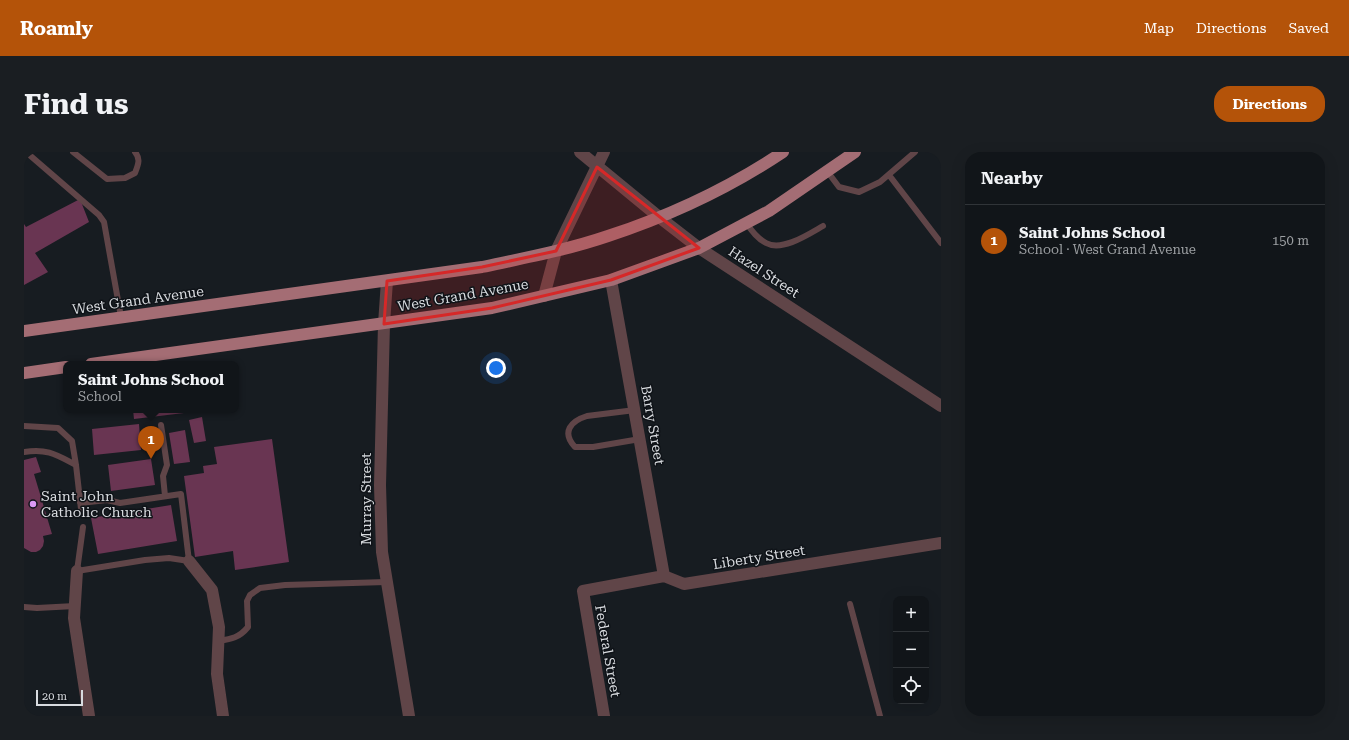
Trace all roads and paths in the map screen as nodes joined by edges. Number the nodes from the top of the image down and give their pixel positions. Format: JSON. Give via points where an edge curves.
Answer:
{"nodes":[{"id":1,"x":26,"y":152,"type":"edge"},
{"id":2,"x":73,"y":152,"type":"edge"},
{"id":3,"x":135,"y":152,"type":"edge"},
{"id":4,"x":580,"y":152,"type":"edge"},
{"id":5,"x":604,"y":152,"type":"edge"},
{"id":6,"x":783,"y":152,"type":"edge"},
{"id":7,"x":855,"y":152,"type":"edge"},
{"id":8,"x":915,"y":152,"type":"edge"},
{"id":9,"x":597,"y":167,"type":"junction"},
{"id":10,"x":827,"y":171,"type":"junction"},
{"id":11,"x":889,"y":175,"type":"junction"},
{"id":12,"x":659,"y":218,"type":"junction"},
{"id":13,"x":746,"y":223,"type":"junction"},
{"id":14,"x":822,"y":226,"type":"dead end"},
{"id":15,"x":941,"y":243,"type":"edge"},
{"id":16,"x":699,"y":248,"type":"junction"},
{"id":17,"x":556,"y":251,"type":"junction"},
{"id":18,"x":611,"y":280,"type":"junction"},
{"id":19,"x":387,"y":281,"type":"junction"},
{"id":20,"x":544,"y":296,"type":"junction"},
{"id":21,"x":121,"y":317,"type":"junction"},
{"id":22,"x":384,"y":324,"type":"junction"},
{"id":23,"x":24,"y":331,"type":"edge"},
{"id":24,"x":113,"y":361,"type":"edge"},
{"id":25,"x":63,"y":367,"type":"edge"},
{"id":26,"x":24,"y":373,"type":"edge"},
{"id":27,"x":941,"y":406,"type":"edge"},
{"id":28,"x":635,"y":410,"type":"junction"},
{"id":29,"x":161,"y":425,"type":"dead end"},
{"id":30,"x":24,"y":426,"type":"edge"},
{"id":31,"x":640,"y":439,"type":"junction"},
{"id":32,"x":24,"y":452,"type":"edge"},
{"id":33,"x":76,"y":464,"type":"junction"},
{"id":34,"x":165,"y":496,"type":"junction"},
{"id":35,"x":83,"y":527,"type":"dead end"},
{"id":36,"x":941,"y":544,"type":"edge"},
{"id":37,"x":189,"y":561,"type":"junction"},
{"id":38,"x":77,"y":571,"type":"junction"},
{"id":39,"x":664,"y":576,"type":"junction"},
{"id":40,"x":386,"y":582,"type":"junction"},
{"id":41,"x":850,"y":604,"type":"dead end"},
{"id":42,"x":75,"y":606,"type":"junction"},
{"id":43,"x":24,"y":607,"type":"edge"},
{"id":44,"x":218,"y":641,"type":"junction"},
{"id":45,"x":89,"y":716,"type":"edge"},
{"id":46,"x":223,"y":716,"type":"edge"},
{"id":47,"x":409,"y":716,"type":"edge"},
{"id":48,"x":604,"y":716,"type":"edge"},
{"id":49,"x":880,"y":716,"type":"edge"}],
"edges":[{"from":1,"to":21,"type":"lane","via":[[104,222]]},
{"from":2,"to":3,"type":"lane","via":[[107,179],[125,178],[135,173],[140,162]]},
{"from":4,"to":9,"type":"street","name":"Hazel Street"},
{"from":5,"to":9,"type":"street"},
{"from":6,"to":12,"type":"main road","name":"West Grand Avenue","via":[[716,191]]},
{"from":7,"to":10,"type":"main road","name":"West Grand Avenue"},
{"from":8,"to":11,"type":"lane"},
{"from":9,"to":12,"type":"street","name":"Hazel Street"},
{"from":9,"to":17,"type":"street"},
{"from":10,"to":11,"type":"lane","via":[[839,186],[859,192]]},
{"from":10,"to":13,"type":"main road","name":"West Grand Avenue","via":[[769,211]]},
{"from":11,"to":15,"type":"lane"},
{"from":12,"to":16,"type":"street","name":"Hazel Street"},
{"from":12,"to":17,"type":"main road","name":"West Grand Avenue"},
{"from":13,"to":14,"type":"lane","via":[[756,236],[768,244],[778,245],[794,241]]},
{"from":13,"to":16,"type":"main road","name":"West Grand Avenue"},
{"from":16,"to":18,"type":"main road","name":"West Grand Avenue"},
{"from":16,"to":27,"type":"street","name":"Hazel Street"},
{"from":17,"to":19,"type":"main road","name":"West Grand Avenue","via":[[482,267]]},
{"from":17,"to":20,"type":"street"},
{"from":18,"to":20,"type":"main road","name":"West Grand Avenue"},
{"from":18,"to":28,"type":"street","name":"Barry Street"},
{"from":19,"to":21,"type":"main road","name":"West Grand Avenue"},
{"from":19,"to":22,"type":"street","name":"Murray Street"},
{"from":20,"to":22,"type":"main road","name":"West Grand Avenue","via":[[492,308]]},
{"from":21,"to":23,"type":"main road","name":"West Grand Avenue"},
{"from":22,"to":24,"type":"main road","name":"West Grand Avenue"},
{"from":22,"to":40,"type":"street","name":"Murray Street","via":[[380,485],[382,552]]},
{"from":25,"to":26,"type":"main road"},
{"from":28,"to":31,"type":"street","name":"Barry Street"},
{"from":28,"to":31,"type":"lane","via":[[580,418],[569,429],[568,434],[575,447],[593,447]]},
{"from":29,"to":34,"type":"lane","via":[[167,465],[163,476]]},
{"from":30,"to":33,"type":"lane","via":[[58,428],[72,441]]},
{"from":31,"to":39,"type":"street","name":"Barry Street"},
{"from":32,"to":33,"type":"lane","via":[[48,451]]},
{"from":33,"to":34,"type":"lane","via":[[80,506],[107,500],[120,503]]},
{"from":34,"to":37,"type":"lane","via":[[181,494]]},
{"from":35,"to":38,"type":"lane"},
{"from":36,"to":39,"type":"street","name":"Liberty Street","via":[[684,584]]},
{"from":37,"to":38,"type":"lane","via":[[169,558],[145,560]]},
{"from":37,"to":44,"type":"street","via":[[212,590],[219,627]]},
{"from":38,"to":42,"type":"street"},
{"from":39,"to":48,"type":"street","name":"Federal Street","via":[[583,591]]},
{"from":40,"to":44,"type":"lane","via":[[260,588],[250,595],[247,601],[248,627],[232,639]]},
{"from":40,"to":47,"type":"street","name":"Murray Street"},
{"from":41,"to":49,"type":"lane"},
{"from":42,"to":43,"type":"lane"},
{"from":42,"to":45,"type":"street","via":[[74,618]]},
{"from":44,"to":46,"type":"street","via":[[217,674]]}]}
